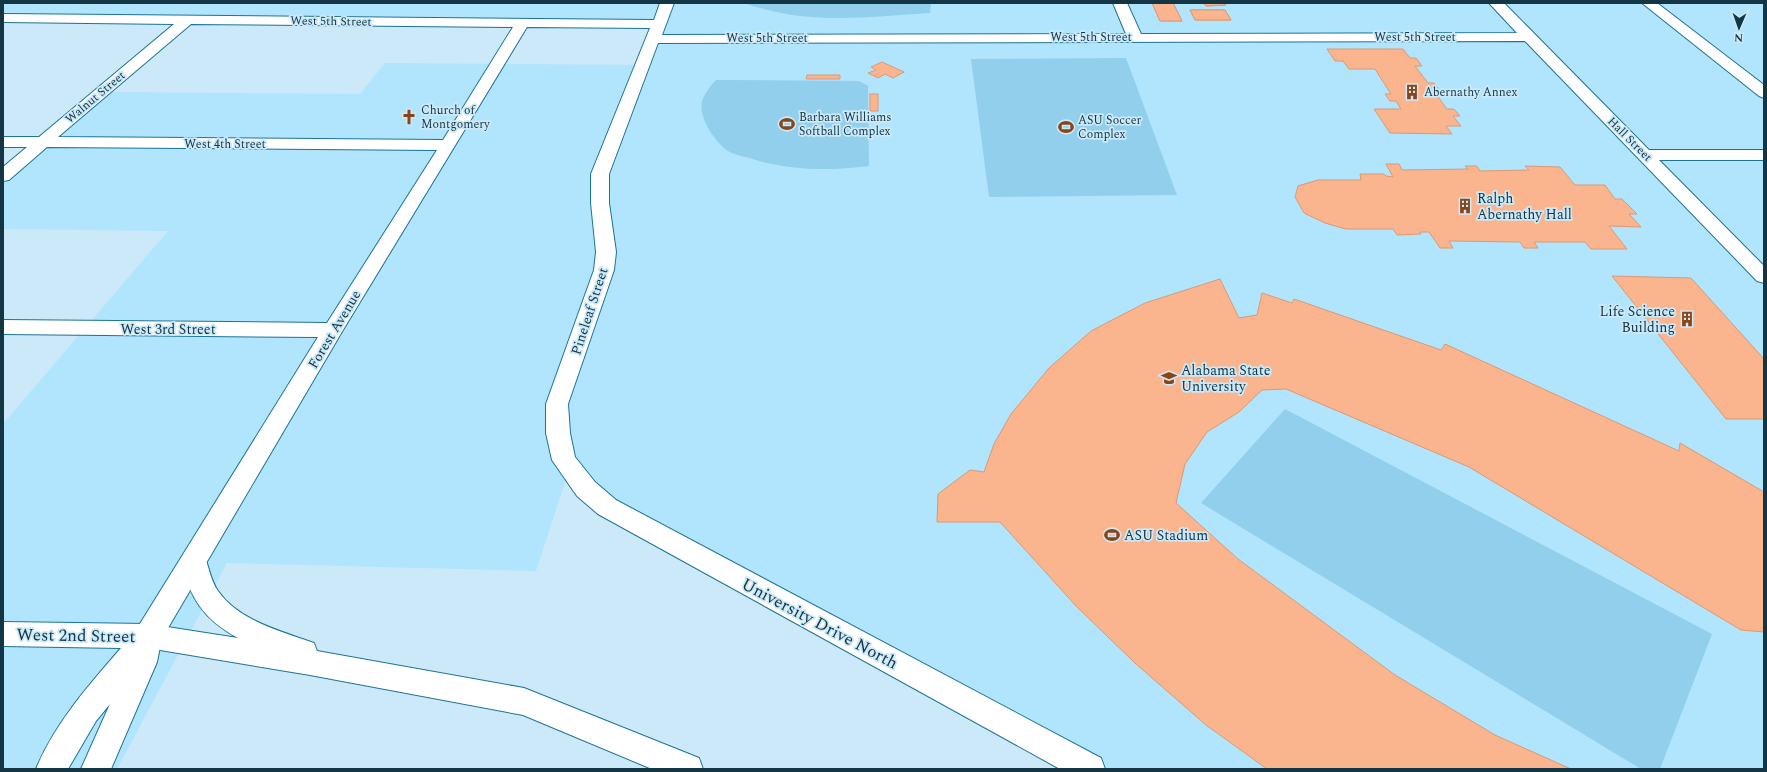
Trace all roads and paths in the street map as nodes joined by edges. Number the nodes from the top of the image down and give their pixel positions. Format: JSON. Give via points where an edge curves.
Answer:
{"nodes":[{"id":1,"x":667,"y":3,"type":"edge"},
{"id":2,"x":1120,"y":3,"type":"edge"},
{"id":3,"x":1496,"y":3,"type":"edge"},
{"id":4,"x":1649,"y":3,"type":"edge"},
{"id":5,"x":3,"y":18,"type":"edge"},
{"id":6,"x":188,"y":19,"type":"junction"},
{"id":7,"x":522,"y":23,"type":"junction"},
{"id":8,"x":656,"y":32,"type":"junction"},
{"id":9,"x":1529,"y":36,"type":"junction"},
{"id":10,"x":1135,"y":37,"type":"junction"},
{"id":11,"x":1764,"y":93,"type":"edge"},
{"id":12,"x":3,"y":142,"type":"edge"},
{"id":13,"x":42,"y":142,"type":"junction"},
{"id":14,"x":447,"y":145,"type":"junction"},
{"id":15,"x":1646,"y":155,"type":"junction"},
{"id":16,"x":1764,"y":155,"type":"edge"},
{"id":17,"x":3,"y":176,"type":"edge"},
{"id":18,"x":1764,"y":277,"type":"edge"},
{"id":19,"x":3,"y":327,"type":"edge"},
{"id":20,"x":333,"y":330,"type":"junction"},
{"id":21,"x":564,"y":460,"type":"joint"},
{"id":22,"x":194,"y":561,"type":"junction"},
{"id":23,"x":3,"y":634,"type":"edge"},
{"id":24,"x":148,"y":636,"type":"junction"},
{"id":25,"x":348,"y":669,"type":"junction"},
{"id":26,"x":51,"y":769,"type":"edge"},
{"id":27,"x":96,"y":769,"type":"edge"},
{"id":28,"x":688,"y":769,"type":"edge"},
{"id":29,"x":1090,"y":769,"type":"edge"}],
"edges":[{"from":1,"to":8,"type":"main road","name":"Pineleaf Street"},
{"from":2,"to":10,"type":"main road"},
{"from":3,"to":9,"type":"main road","name":"Hall Street"},
{"from":4,"to":11,"type":"main road"},
{"from":5,"to":6,"type":"main road","name":"West 5th Street"},
{"from":6,"to":7,"type":"main road","name":"West 5th Street"},
{"from":6,"to":13,"type":"main road","name":"Walnut Street"},
{"from":7,"to":8,"type":"main road","name":"West 5th Street"},
{"from":7,"to":14,"type":"main road","name":"Forest Avenue"},
{"from":8,"to":10,"type":"main road","name":"West 5th Street"},
{"from":8,"to":21,"type":"main road","name":"Pineleaf Street","via":[[600,174],[600,203],[606,252],[604,270],[557,404],[558,433]]},
{"from":9,"to":10,"type":"main road","name":"West 5th Street"},
{"from":9,"to":15,"type":"main road","name":"Hall Street"},
{"from":12,"to":13,"type":"main road","name":"West 4th Street"},
{"from":13,"to":14,"type":"main road","name":"West 4th Street"},
{"from":13,"to":17,"type":"main road","name":"Walnut Street"},
{"from":14,"to":20,"type":"main road","name":"Forest Avenue"},
{"from":15,"to":16,"type":"main road"},
{"from":15,"to":18,"type":"main road","name":"Hall Street"},
{"from":19,"to":20,"type":"main road","name":"West 3rd Street"},
{"from":20,"to":22,"type":"main road","name":"Forest Avenue"},
{"from":21,"to":29,"type":"main road","name":"University Drive North","via":[[586,489],[607,507]]},
{"from":22,"to":24,"type":"main road","name":"Forest Avenue"},
{"from":22,"to":25,"type":"main road","via":[[196,575],[209,603],[236,625]]},
{"from":23,"to":24,"type":"main road","name":"West 2nd Street"},
{"from":24,"to":25,"type":"main road","name":"West 2nd Street"},
{"from":24,"to":26,"type":"main road","name":"Forest Avenue","via":[[86,711]]},
{"from":24,"to":27,"type":"main road","name":"Forest Avenue","via":[[143,662]]},
{"from":25,"to":28,"type":"main road","via":[[524,702]]}]}
